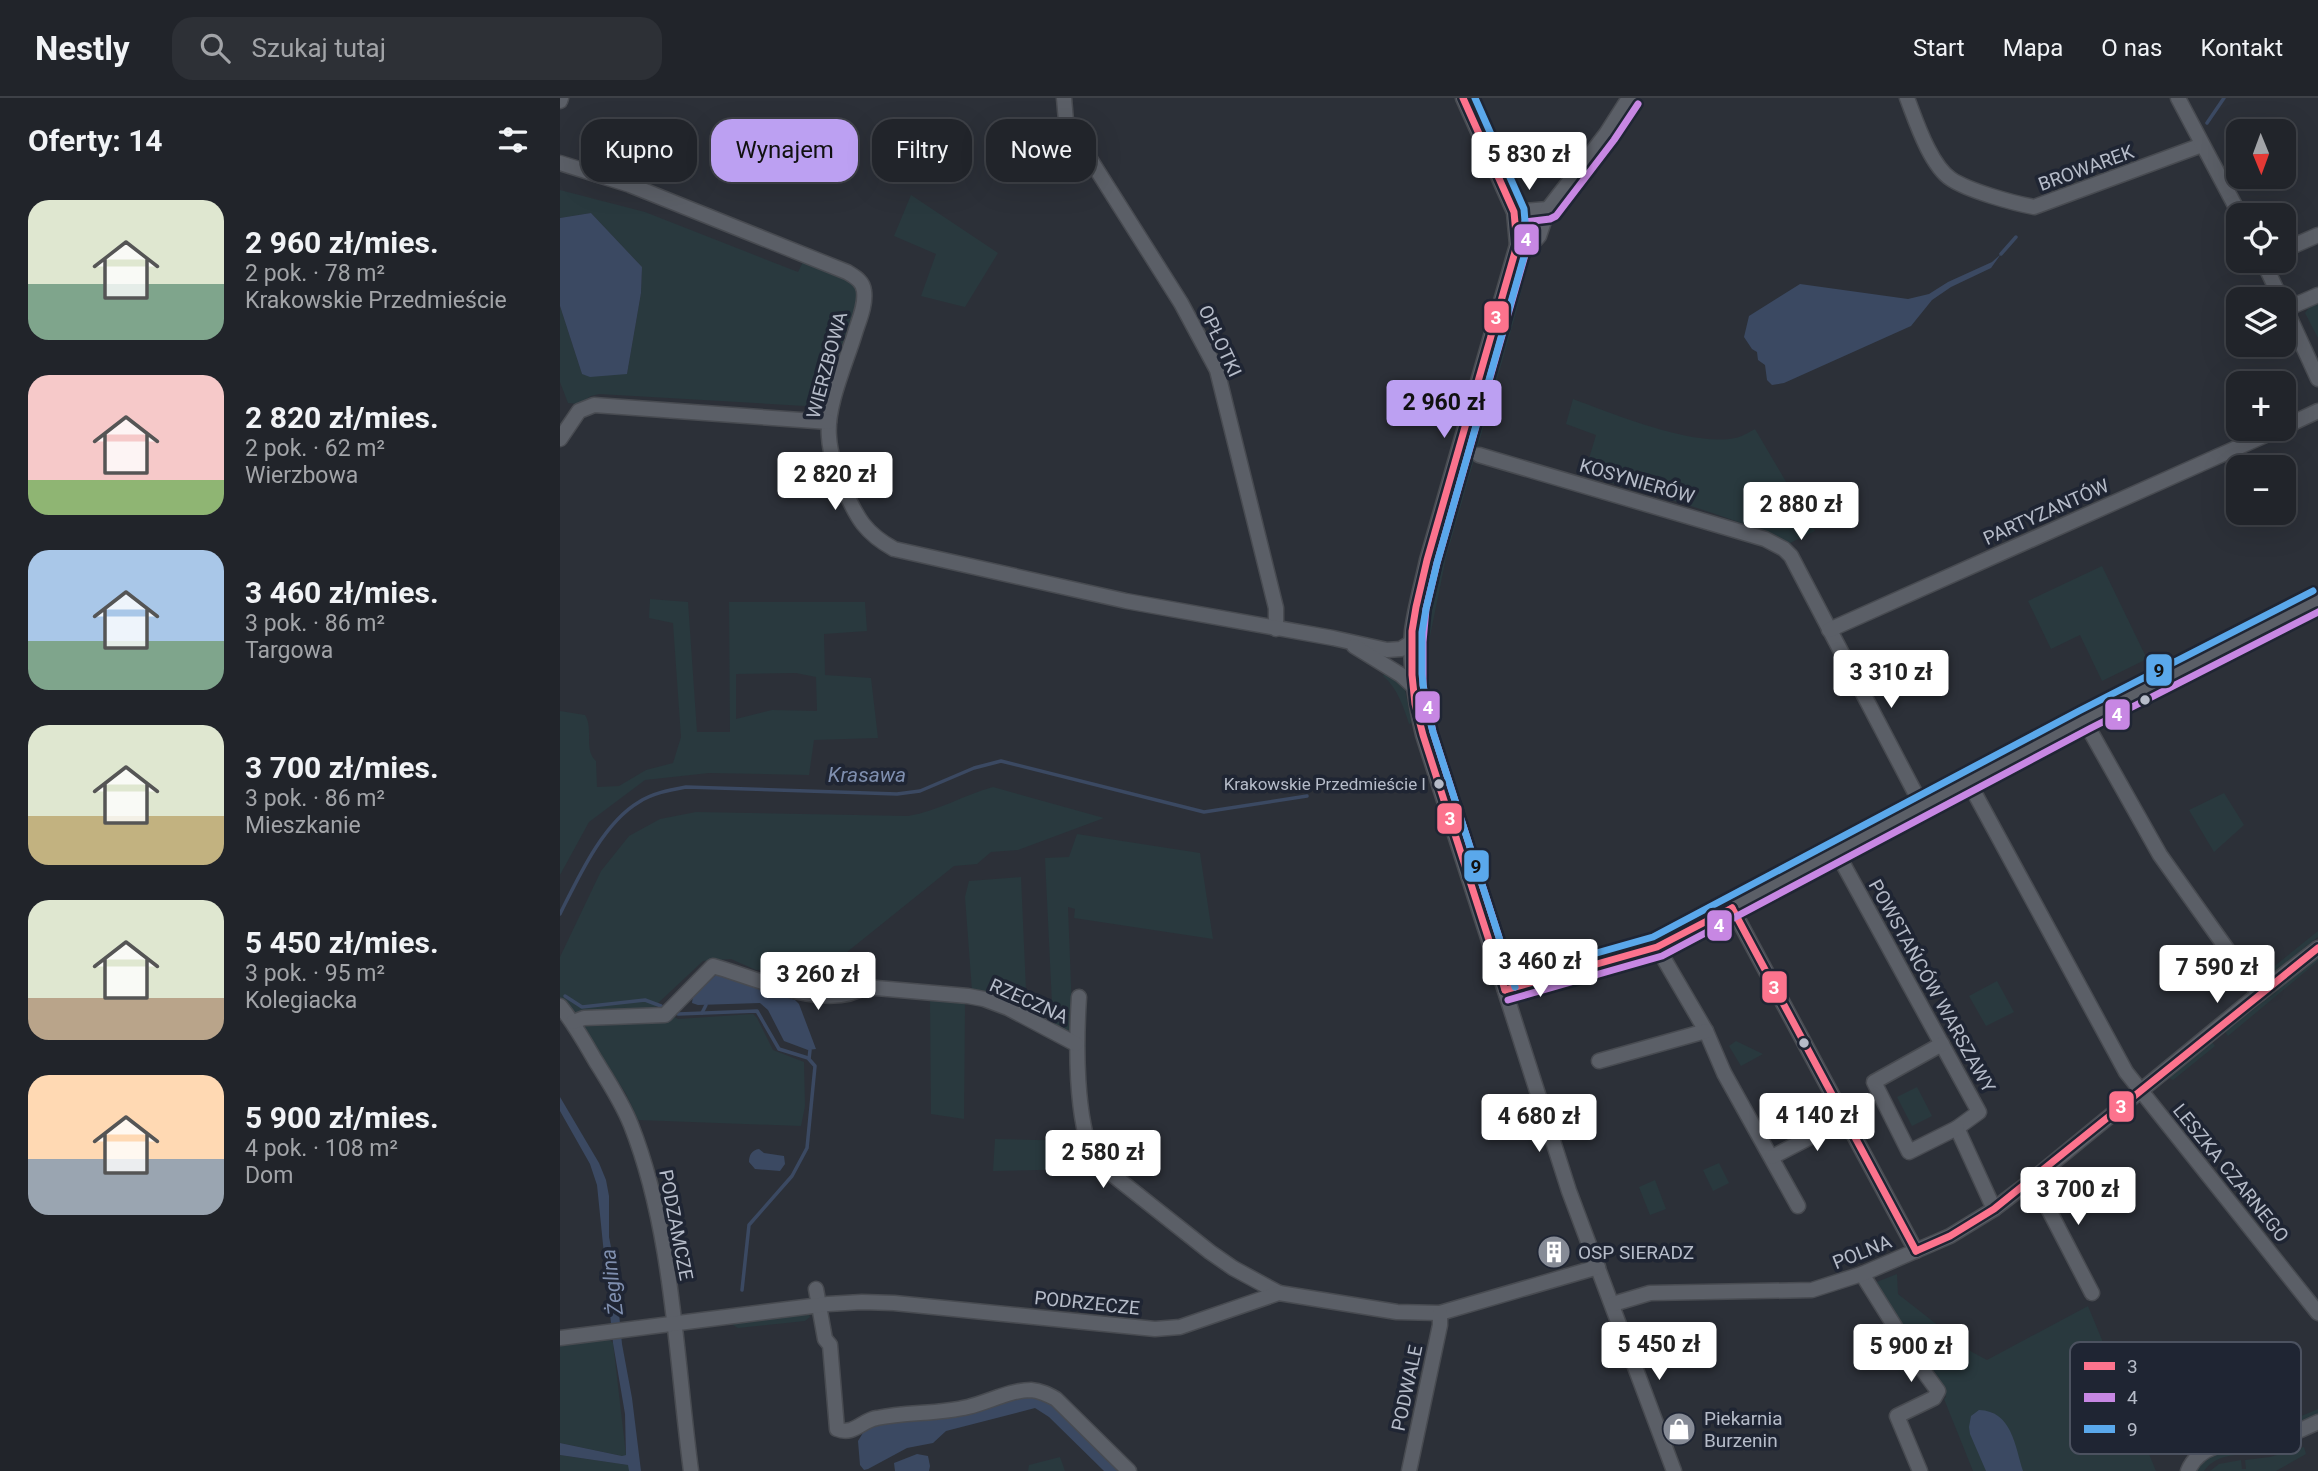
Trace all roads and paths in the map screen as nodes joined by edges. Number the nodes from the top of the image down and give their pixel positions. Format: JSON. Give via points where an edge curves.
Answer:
{"nodes":[{"id":1,"x":1064,"y":98,"type":"edge"},
{"id":2,"x":1463,"y":98,"type":"edge"},
{"id":3,"x":1629,"y":98,"type":"edge"},
{"id":4,"x":1907,"y":98,"type":"edge"},
{"id":5,"x":2178,"y":98,"type":"edge"},
{"id":6,"x":2202,"y":145,"type":"junction"},
{"id":7,"x":560,"y":163,"type":"edge"},
{"id":8,"x":2233,"y":203,"type":"edge"},
{"id":9,"x":1548,"y":209,"type":"junction"},
{"id":10,"x":1514,"y":212,"type":"junction"},
{"id":11,"x":2318,"y":235,"type":"edge"},
{"id":12,"x":1524,"y":245,"type":"junction"},
{"id":13,"x":2296,"y":245,"type":"edge"},
{"id":14,"x":2318,"y":295,"type":"edge"},
{"id":15,"x":2296,"y":301,"type":"edge"},
{"id":16,"x":2296,"y":330,"type":"edge"},
{"id":17,"x":2318,"y":379,"type":"edge"},
{"id":18,"x":2318,"y":411,"type":"edge"},
{"id":19,"x":2296,"y":421,"type":"edge"},
{"id":20,"x":829,"y":422,"type":"junction"},
{"id":21,"x":560,"y":439,"type":"edge"},
{"id":22,"x":2252,"y":441,"type":"edge"},
{"id":23,"x":1479,"y":455,"type":"dead end"},
{"id":24,"x":2318,"y":600,"type":"edge"},
{"id":25,"x":1276,"y":629,"type":"junction"},
{"id":26,"x":1829,"y":629,"type":"junction"},
{"id":27,"x":1347,"y":642,"type":"junction"},
{"id":28,"x":1412,"y":642,"type":"junction"},
{"id":29,"x":1413,"y":686,"type":"junction"},
{"id":30,"x":2084,"y":720,"type":"junction"},
{"id":31,"x":1968,"y":781,"type":"junction"},
{"id":32,"x":1922,"y":806,"type":"junction"},
{"id":33,"x":1836,"y":851,"type":"junction"},
{"id":34,"x":1732,"y":908,"type":"junction"},
{"id":35,"x":1657,"y":947,"type":"junction"},
{"id":36,"x":2318,"y":948,"type":"edge"},
{"id":37,"x":1505,"y":990,"type":"junction"},
{"id":38,"x":2259,"y":994,"type":"junction"},
{"id":39,"x":1079,"y":997,"type":"dead end"},
{"id":40,"x":560,"y":1006,"type":"edge"},
{"id":41,"x":573,"y":1022,"type":"junction"},
{"id":42,"x":1706,"y":1031,"type":"junction"},
{"id":43,"x":1076,"y":1044,"type":"junction"},
{"id":44,"x":1942,"y":1044,"type":"junction"},
{"id":45,"x":1599,"y":1061,"type":"dead end"},
{"id":46,"x":2140,"y":1091,"type":"junction"},
{"id":47,"x":1847,"y":1118,"type":"junction"},
{"id":48,"x":1957,"y":1128,"type":"junction"},
{"id":49,"x":1772,"y":1157,"type":"junction"},
{"id":50,"x":2032,"y":1180,"type":"junction"},
{"id":51,"x":1798,"y":1206,"type":"dead end"},
{"id":52,"x":1994,"y":1209,"type":"junction"},
{"id":53,"x":1916,"y":1251,"type":"junction"},
{"id":54,"x":1598,"y":1267,"type":"junction"},
{"id":55,"x":1861,"y":1274,"type":"junction"},
{"id":56,"x":816,"y":1289,"type":"dead end"},
{"id":57,"x":1279,"y":1293,"type":"junction"},
{"id":58,"x":2092,"y":1293,"type":"dead end"},
{"id":59,"x":1613,"y":1304,"type":"junction"},
{"id":60,"x":818,"y":1305,"type":"junction"},
{"id":61,"x":1440,"y":1313,"type":"junction"},
{"id":62,"x":2318,"y":1313,"type":"edge"},
{"id":63,"x":674,"y":1323,"type":"junction"},
{"id":64,"x":560,"y":1338,"type":"edge"},
{"id":65,"x":2318,"y":1422,"type":"edge"},
{"id":66,"x":2301,"y":1429,"type":"edge"},
{"id":67,"x":2201,"y":1454,"type":"edge"},
{"id":68,"x":691,"y":1471,"type":"edge"},
{"id":69,"x":1129,"y":1471,"type":"edge"},
{"id":70,"x":1409,"y":1471,"type":"edge"},
{"id":71,"x":1674,"y":1471,"type":"edge"},
{"id":72,"x":1920,"y":1471,"type":"edge"},
{"id":73,"x":2188,"y":1471,"type":"edge"}],
"edges":[{"from":1,"to":25,"type":"street","name":"OPŁOTKI","via":[[1066,121],[1181,303],[1217,370],[1276,608]]},
{"from":2,"to":10,"type":"street"},
{"from":3,"to":9,"type":"street"},
{"from":4,"to":6,"type":"street","name":"BROWAREK","via":[[1932,157],[1950,179],[2034,207]]},
{"from":5,"to":6,"type":"street"},
{"from":6,"to":8,"type":"street"},
{"from":7,"to":20,"type":"street","name":"WIERZBOWA","via":[[656,196],[847,272],[862,283],[863,307]]},
{"from":9,"to":10,"type":"street"},
{"from":9,"to":12,"type":"street","via":[[1539,236]]},
{"from":10,"to":12,"type":"street"},
{"from":11,"to":13,"type":"street"},
{"from":12,"to":28,"type":"street","via":[[1427,560]]},
{"from":14,"to":15,"type":"street"},
{"from":16,"to":17,"type":"street"},
{"from":18,"to":19,"type":"street"},
{"from":20,"to":21,"type":"street","via":[[594,405],[579,411]]},
{"from":20,"to":25,"type":"street","name":"WIERZBOWA","via":[[830,449],[854,512],[865,529],[894,549]]},
{"from":22,"to":26,"type":"street","name":"PARTYZANTÓW"},
{"from":23,"to":26,"type":"street","name":"KOSYNIERÓW","via":[[1776,544],[1791,556]]},
{"from":24,"to":30,"type":"street"},
{"from":25,"to":27,"type":"street","name":"WIERZBOWA"},
{"from":26,"to":32,"type":"street","name":"KOSYNIERÓW"},
{"from":27,"to":28,"type":"street","name":"WIERZBOWA","via":[[1395,651]]},
{"from":27,"to":29,"type":"street","name":"WIERZBOWA"},
{"from":28,"to":29,"type":"street"},
{"from":29,"to":37,"type":"street","via":[[1423,735]]},
{"from":30,"to":31,"type":"street"},
{"from":30,"to":38,"type":"street","via":[[2160,855]]},
{"from":31,"to":32,"type":"street"},
{"from":31,"to":46,"type":"street","name":"LESZKA CZARNEGO"},
{"from":32,"to":33,"type":"street"},
{"from":33,"to":34,"type":"street"},
{"from":33,"to":44,"type":"street","name":"POWSTAŃCÓW WARSZAWY"},
{"from":34,"to":35,"type":"street"},
{"from":34,"to":47,"type":"street"},
{"from":35,"to":37,"type":"street"},
{"from":35,"to":42,"type":"street"},
{"from":36,"to":38,"type":"street","name":"POLNA"},
{"from":37,"to":54,"type":"street"},
{"from":38,"to":46,"type":"street","name":"POLNA"},
{"from":39,"to":43,"type":"street","name":"RZECZNA"},
{"from":40,"to":41,"type":"street","name":"PODZAMCZE"},
{"from":41,"to":43,"type":"street","name":"RZECZNA","via":[[665,1014],[713,967],[801,994],[853,995],[864,987],[968,996],[1008,1008]]},
{"from":41,"to":63,"type":"street","name":"PODZAMCZE","via":[[618,1097],[638,1147],[658,1221]]},
{"from":42,"to":45,"type":"street"},
{"from":42,"to":49,"type":"street","via":[[1724,1073]]},
{"from":43,"to":57,"type":"street","name":"RZECZNA","via":[[1083,1120],[1094,1160],[1210,1252]]},
{"from":44,"to":48,"type":"street","name":"POWSTAŃCÓW WARSZAWY","via":[[1979,1112]]},
{"from":44,"to":48,"type":"street","via":[[1874,1082],[1909,1152]]},
{"from":46,"to":50,"type":"street","name":"POLNA"},
{"from":46,"to":62,"type":"street","name":"LESZKA CZARNEGO"},
{"from":47,"to":49,"type":"street"},
{"from":47,"to":53,"type":"street"},
{"from":48,"to":52,"type":"street"},
{"from":49,"to":51,"type":"street"},
{"from":50,"to":52,"type":"street","name":"POLNA"},
{"from":50,"to":58,"type":"street"},
{"from":52,"to":53,"type":"street","name":"POLNA"},
{"from":53,"to":55,"type":"street","name":"POLNA"},
{"from":54,"to":59,"type":"street"},
{"from":54,"to":61,"type":"street","name":"PODRZECZE"},
{"from":55,"to":59,"type":"street","name":"POLNA","via":[[1812,1290],[1650,1293]]},
{"from":55,"to":72,"type":"street","via":[[1938,1391],[1934,1398],[1897,1416]]},
{"from":56,"to":60,"type":"street"},
{"from":57,"to":60,"type":"street","name":"PODRZECZE","via":[[1191,1324],[1155,1329],[894,1303]]},
{"from":57,"to":61,"type":"street","name":"PODRZECZE","via":[[1396,1312]]},
{"from":59,"to":71,"type":"street"},
{"from":60,"to":63,"type":"street","name":"PODRZECZE"},
{"from":60,"to":69,"type":"street","via":[[830,1345],[838,1429],[855,1429],[873,1418],[966,1408],[1015,1392],[1042,1391],[1056,1399]]},
{"from":61,"to":70,"type":"street","name":"PODWALE"},
{"from":63,"to":64,"type":"street","name":"PODRZECZE"},
{"from":63,"to":68,"type":"street","name":"PODZAMCZE"},
{"from":65,"to":66,"type":"street"},
{"from":67,"to":73,"type":"street"}]}
